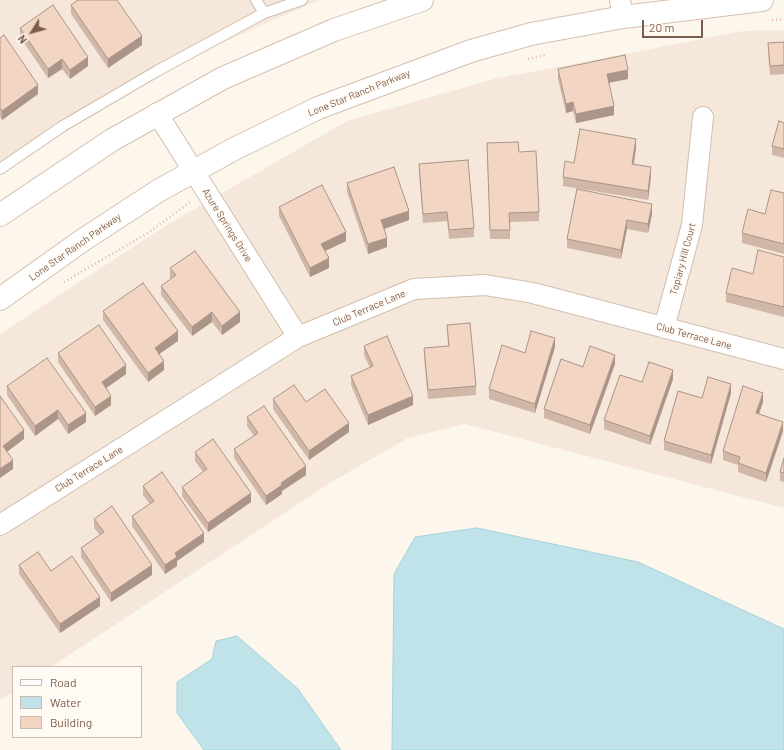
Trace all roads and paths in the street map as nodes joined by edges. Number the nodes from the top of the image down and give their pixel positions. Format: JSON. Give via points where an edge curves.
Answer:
{"nodes":[{"id":1,"x":256,"y":0,"type":"edge"},
{"id":2,"x":302,"y":0,"type":"edge"},
{"id":3,"x":422,"y":0,"type":"edge"},
{"id":4,"x":621,"y":8,"type":"edge"},
{"id":5,"x":765,"y":10,"type":"edge"},
{"id":6,"x":264,"y":14,"type":"junction"},
{"id":7,"x":784,"y":18,"type":"edge"},
{"id":8,"x":552,"y":54,"type":"dead end"},
{"id":9,"x":523,"y":60,"type":"dead end"},
{"id":10,"x":157,"y":113,"type":"junction"},
{"id":11,"x":703,"y":117,"type":"dead end"},
{"id":12,"x":0,"y":169,"type":"edge"},
{"id":13,"x":193,"y":171,"type":"junction"},
{"id":14,"x":206,"y":192,"type":"junction"},
{"id":15,"x":0,"y":215,"type":"edge"},
{"id":16,"x":58,"y":285,"type":"dead end"},
{"id":17,"x":0,"y":299,"type":"edge"},
{"id":18,"x":664,"y":328,"type":"junction"},
{"id":19,"x":298,"y":337,"type":"junction"},
{"id":20,"x":784,"y":359,"type":"edge"},
{"id":21,"x":0,"y":525,"type":"edge"}],
"edges":[{"from":1,"to":6,"type":"lane"},
{"from":2,"to":6,"type":"lane"},
{"from":3,"to":10,"type":"main road","via":[[334,30],[280,52],[223,78]]},
{"from":4,"to":5,"type":"main road","name":"Lone Star Ranch Parkway"},
{"from":4,"to":13,"type":"main road","name":"Lone Star Ranch Parkway","via":[[471,51],[422,68],[318,108]]},
{"from":5,"to":7,"type":"path"},
{"from":6,"to":12,"type":"lane","via":[[83,114]]},
{"from":8,"to":9,"type":"path"},
{"from":10,"to":13,"type":"street","name":"Azure Springs Drive"},
{"from":10,"to":15,"type":"main road"},
{"from":11,"to":18,"type":"street","name":"Topiary Hill Court","via":[[692,225]]},
{"from":13,"to":14,"type":"street","name":"Azure Springs Drive"},
{"from":13,"to":17,"type":"main road","name":"Lone Star Ranch Parkway","via":[[121,215]]},
{"from":14,"to":16,"type":"path","via":[[148,233]]},
{"from":14,"to":19,"type":"street","name":"Azure Springs Drive"},
{"from":18,"to":19,"type":"street","name":"Club Terrace Lane","via":[[533,293],[485,285],[414,289]]},
{"from":18,"to":20,"type":"street","name":"Club Terrace Lane"},
{"from":19,"to":21,"type":"street","name":"Club Terrace Lane"}]}
